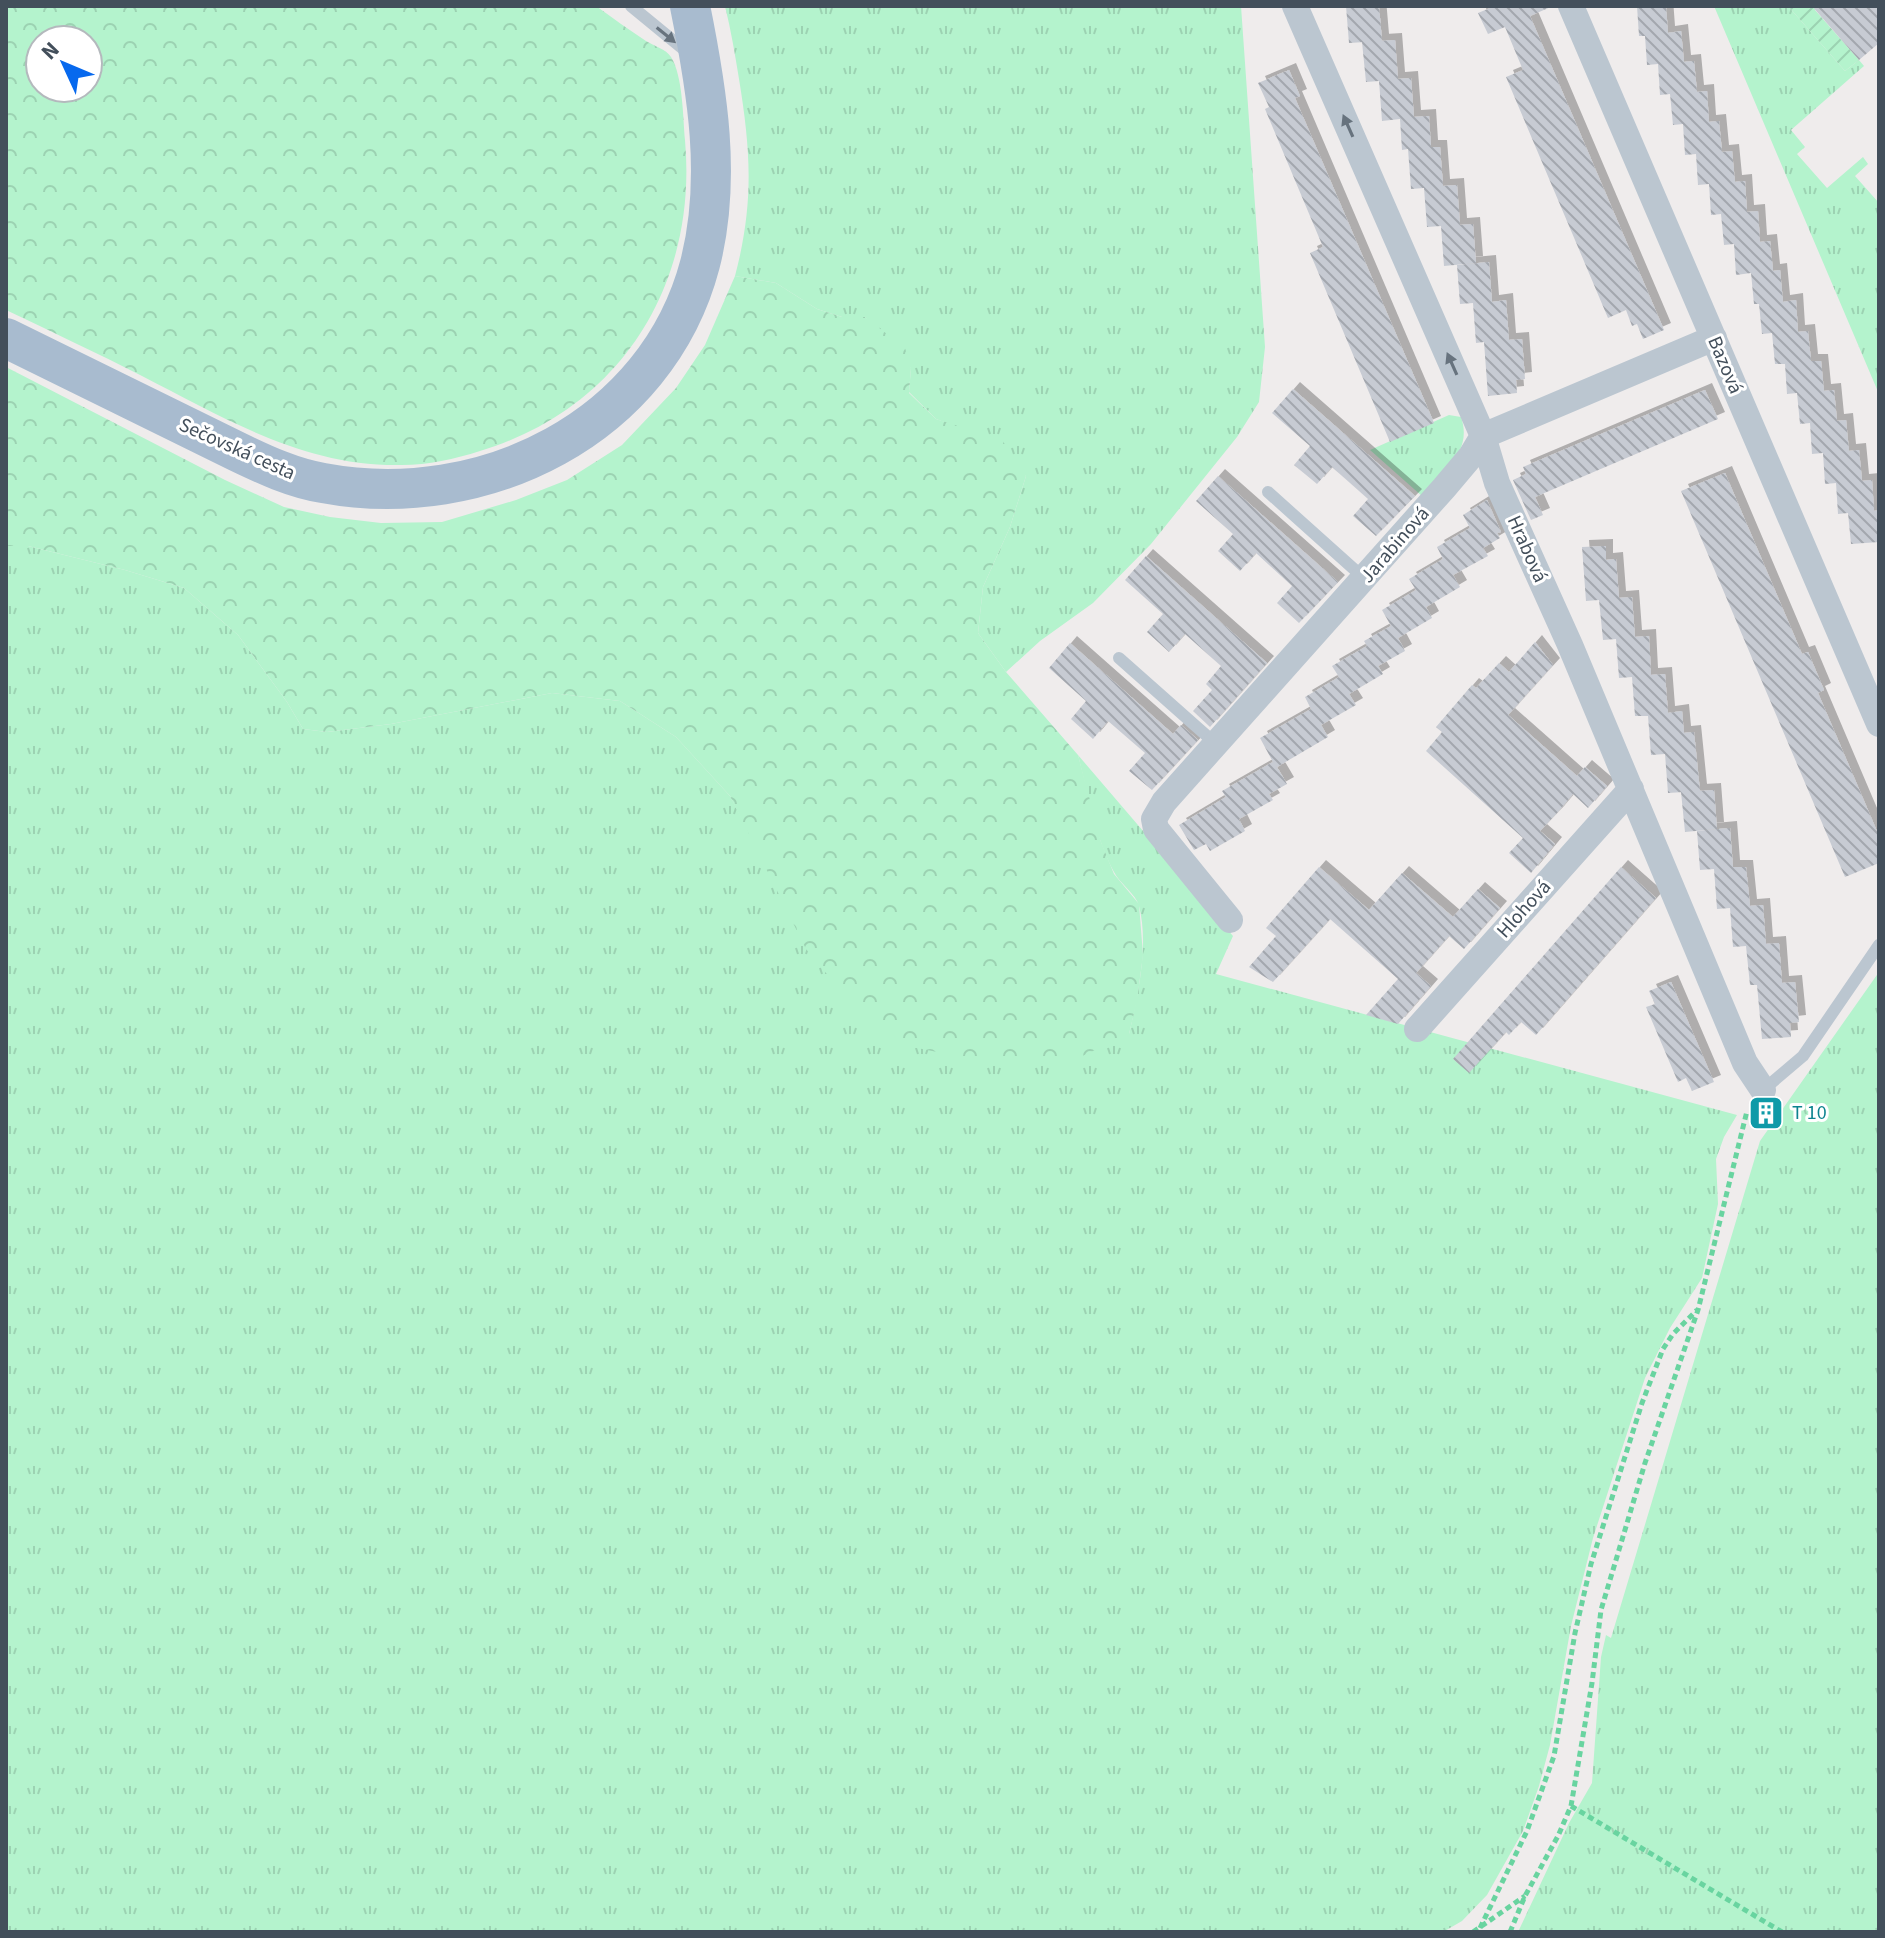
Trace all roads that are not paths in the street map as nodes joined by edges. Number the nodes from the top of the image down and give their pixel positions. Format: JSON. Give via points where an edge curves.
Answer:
{"nodes":[{"id":1,"x":631,"y":6,"type":"edge"},
{"id":2,"x":690,"y":6,"type":"edge"},
{"id":3,"x":1295,"y":6,"type":"edge"},
{"id":4,"x":1571,"y":6,"type":"edge"},
{"id":5,"x":702,"y":64,"type":"junction"},
{"id":6,"x":6,"y":338,"type":"edge"},
{"id":7,"x":1714,"y":338,"type":"junction"},
{"id":8,"x":1483,"y":436,"type":"junction"},
{"id":9,"x":1268,"y":492,"type":"dead end"},
{"id":10,"x":1365,"y":579,"type":"junction"},
{"id":11,"x":1119,"y":658,"type":"dead end"},
{"id":12,"x":1879,"y":724,"type":"edge"},
{"id":13,"x":1216,"y":744,"type":"junction"},
{"id":14,"x":1631,"y":789,"type":"junction"},
{"id":15,"x":1230,"y":920,"type":"dead end"},
{"id":16,"x":1879,"y":945,"type":"edge"},
{"id":17,"x":1417,"y":1029,"type":"dead end"},
{"id":18,"x":1763,"y":1090,"type":"joint"}],
"edges":[{"from":1,"to":5,"type":"lane","one_way":true},
{"from":2,"to":5,"type":"main road","name":"Sečovská cesta"},
{"from":8,"to":3,"type":"street","name":"Hrabová","one_way":true},
{"from":4,"to":7,"type":"street","name":"Bazová"},
{"from":5,"to":6,"type":"main road","name":"Sečovská cesta","via":[[710,203],[700,264],[680,316],[633,386],[598,421],[517,465],[422,488],[321,483],[238,452]]},
{"from":7,"to":8,"type":"street"},
{"from":7,"to":12,"type":"street","name":"Bazová"},
{"from":8,"to":10,"type":"street","name":"Jarabinová"},
{"from":8,"to":14,"type":"street","name":"Hrabová","via":[[1497,483]]},
{"from":9,"to":10,"type":"lane"},
{"from":10,"to":13,"type":"street","name":"Jarabinová"},
{"from":11,"to":13,"type":"lane"},
{"from":13,"to":15,"type":"street","name":"Jarabinová","via":[[1154,819],[1165,842]]},
{"from":14,"to":17,"type":"street","name":"Hlohová"},
{"from":14,"to":18,"type":"street","name":"Hrabová","via":[[1745,1063]]},
{"from":16,"to":18,"type":"lane","via":[[1803,1056]]}]}
